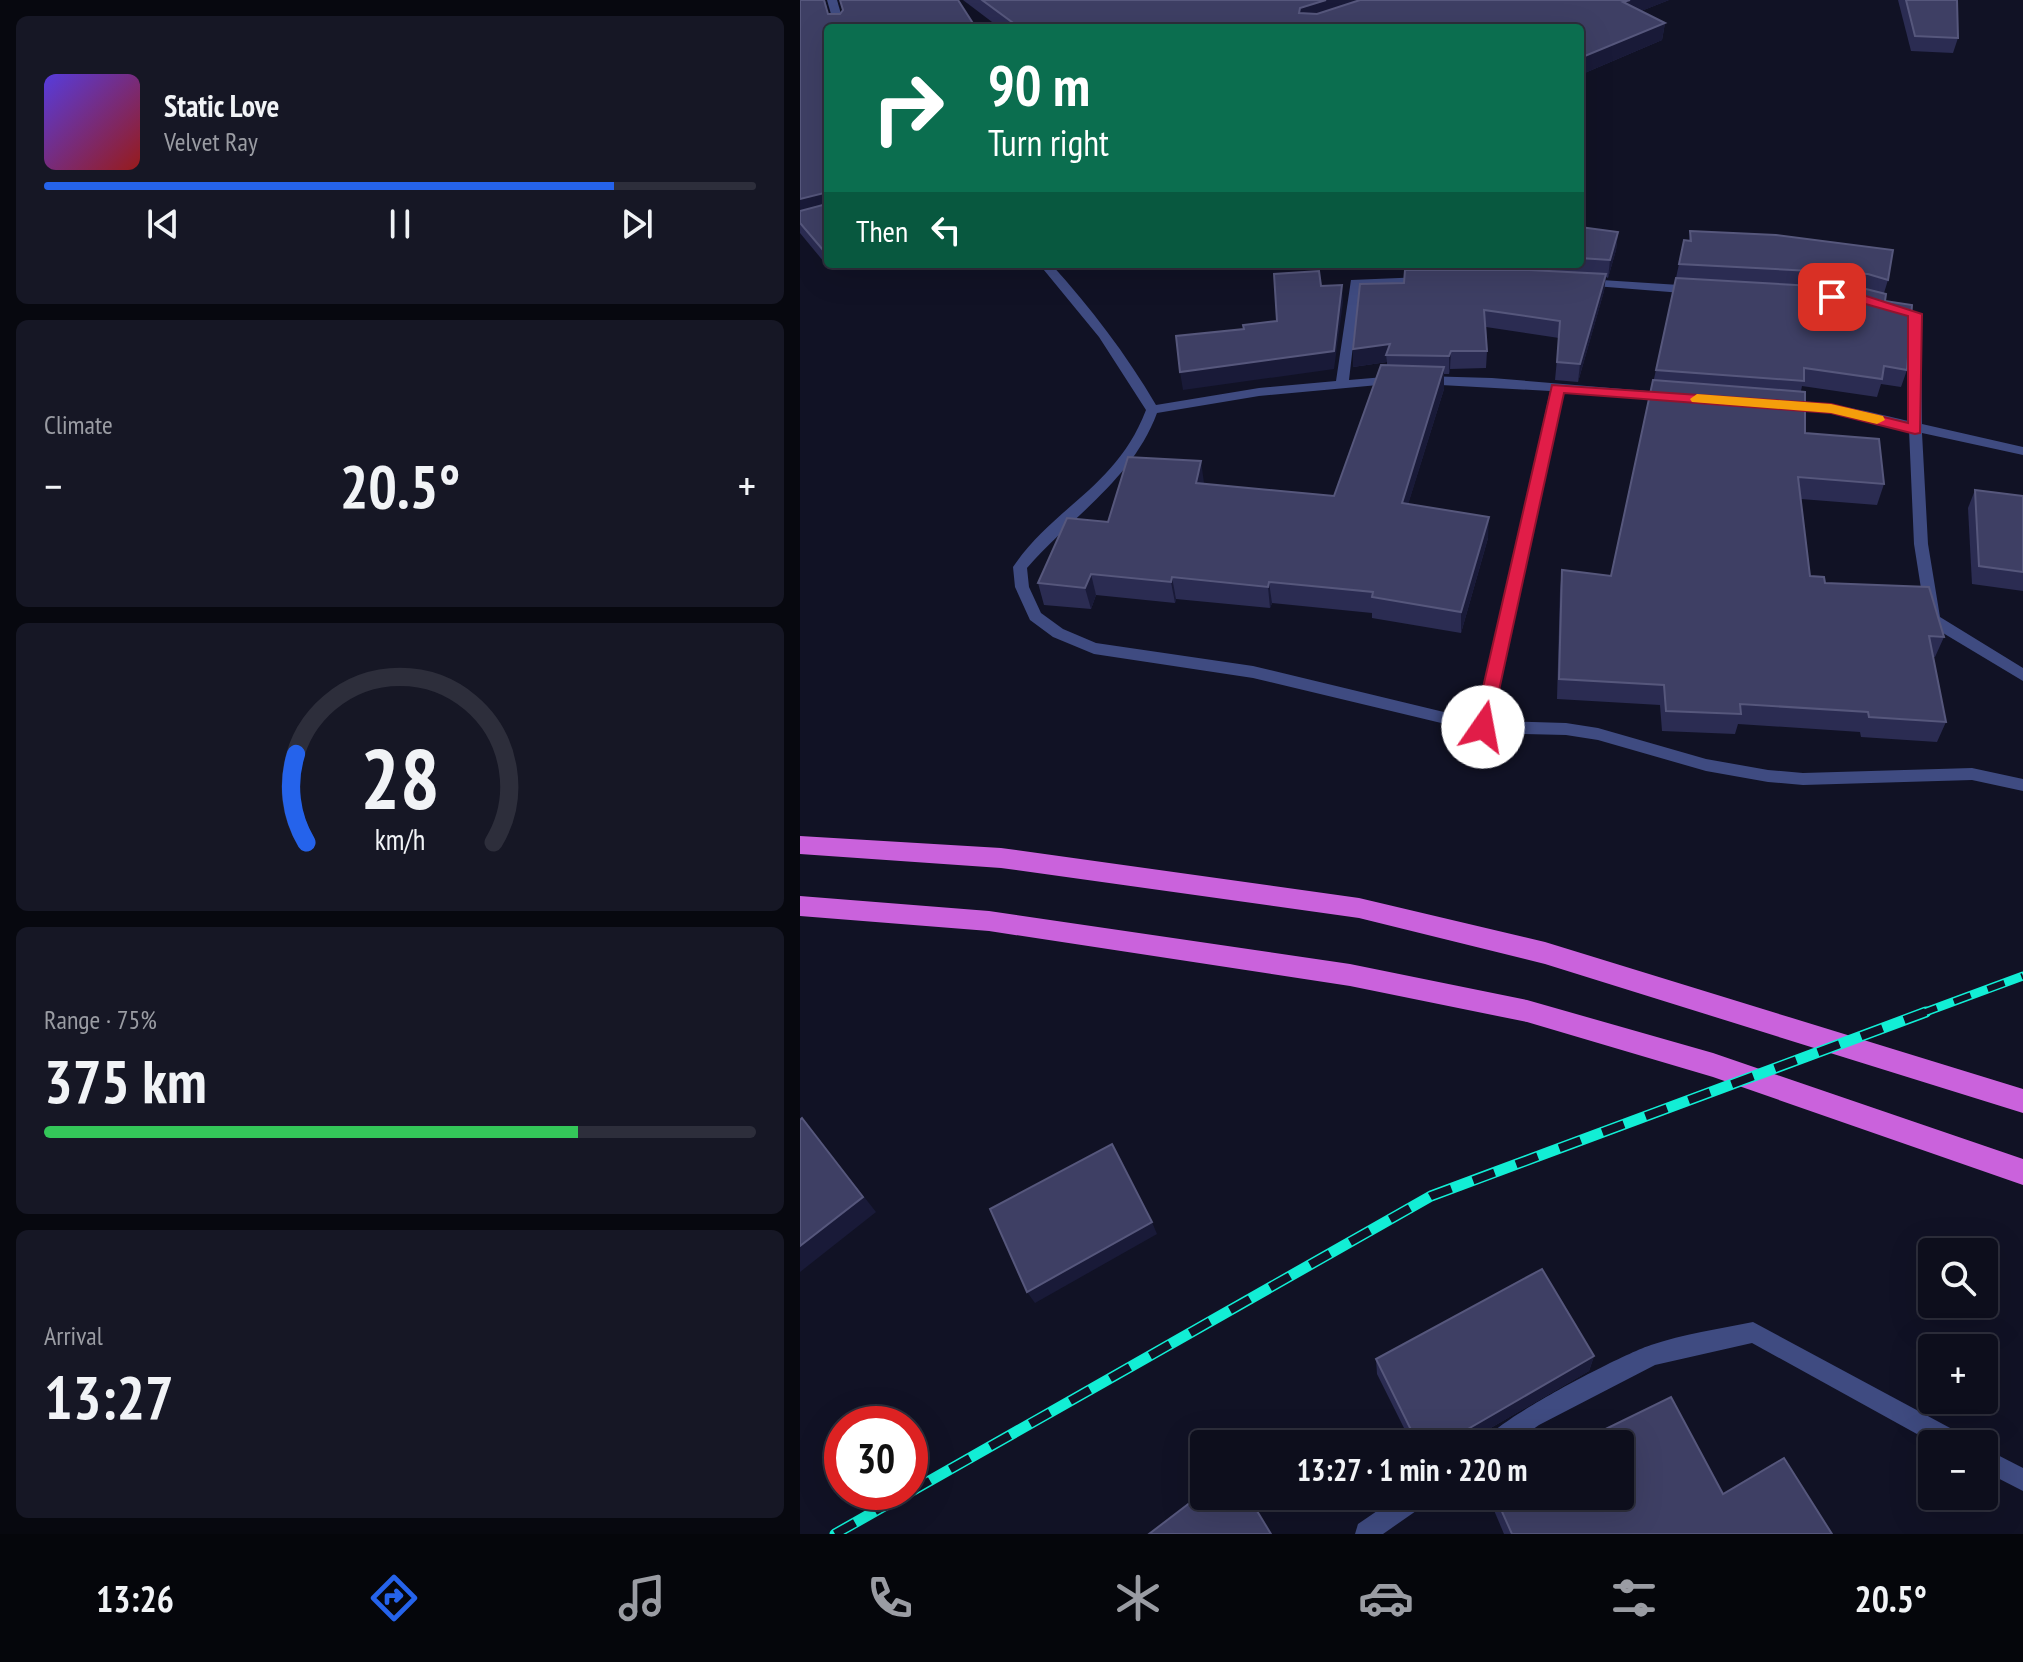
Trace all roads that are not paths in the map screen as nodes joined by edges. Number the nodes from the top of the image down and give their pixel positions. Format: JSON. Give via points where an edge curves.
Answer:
{"nodes":[{"id":1,"x":832,"y":0,"type":"edge"},
{"id":2,"x":839,"y":24,"type":"edge"},
{"id":3,"x":1048,"y":268,"type":"edge"},
{"id":4,"x":1434,"y":281,"type":"edge"},
{"id":5,"x":1576,"y":283,"type":"edge"},
{"id":6,"x":1704,"y":290,"type":"edge"},
{"id":7,"x":1876,"y":303,"type":"edge"},
{"id":8,"x":1342,"y":383,"type":"junction"},
{"id":9,"x":1557,"y":388,"type":"junction"},
{"id":10,"x":1690,"y":399,"type":"edge"},
{"id":11,"x":1769,"y":404,"type":"edge"},
{"id":12,"x":1152,"y":410,"type":"junction"},
{"id":13,"x":1915,"y":429,"type":"junction"},
{"id":14,"x":2023,"y":451,"type":"edge"},
{"id":15,"x":2023,"y":675,"type":"edge"},
{"id":16,"x":1483,"y":727,"type":"junction"},
{"id":17,"x":2023,"y":772,"type":"edge"},
{"id":18,"x":1994,"y":779,"type":"junction"},
{"id":19,"x":2023,"y":785,"type":"edge"},
{"id":20,"x":800,"y":845,"type":"edge"},
{"id":21,"x":800,"y":906,"type":"edge"},
{"id":22,"x":2023,"y":1101,"type":"edge"},
{"id":23,"x":2023,"y":1172,"type":"edge"},
{"id":24,"x":1513,"y":1430,"type":"edge"},
{"id":25,"x":1932,"y":1430,"type":"edge"},
{"id":26,"x":1998,"y":1467,"type":"edge"},
{"id":27,"x":2023,"y":1480,"type":"edge"},
{"id":28,"x":1398,"y":1510,"type":"edge"},
{"id":29,"x":1368,"y":1534,"type":"edge"}],
"edges":[{"from":1,"to":2,"type":"street"},
{"from":3,"to":12,"type":"street","via":[[1096,323]]},
{"from":4,"to":8,"type":"street","via":[[1355,282]]},
{"from":5,"to":6,"type":"street"},
{"from":7,"to":13,"type":"street","via":[[1915,314]]},
{"from":8,"to":9,"type":"street","via":[[1492,382]]},
{"from":8,"to":12,"type":"street"},
{"from":9,"to":10,"type":"street"},
{"from":9,"to":16,"type":"street"},
{"from":11,"to":13,"type":"street","via":[[1831,408]]},
{"from":12,"to":16,"type":"street","via":[[1147,429],[1114,476],[1020,567],[1035,616],[1094,648],[1253,672]]},
{"from":13,"to":14,"type":"street"},
{"from":13,"to":15,"type":"street","via":[[1925,584],[1933,620]]},
{"from":16,"to":18,"type":"street","via":[[1598,734],[1706,765],[1768,776],[1972,774]]},
{"from":17,"to":18,"type":"street"},
{"from":18,"to":19,"type":"street"},
{"from":20,"to":22,"type":"highway","via":[[1001,858],[1359,908],[1545,953]]},
{"from":21,"to":23,"type":"highway","via":[[989,921],[1350,975],[1527,1011],[1713,1065]]},
{"from":24,"to":25,"type":"street","via":[[1652,1355],[1753,1332]]},
{"from":26,"to":27,"type":"street"},
{"from":28,"to":29,"type":"street"}]}
